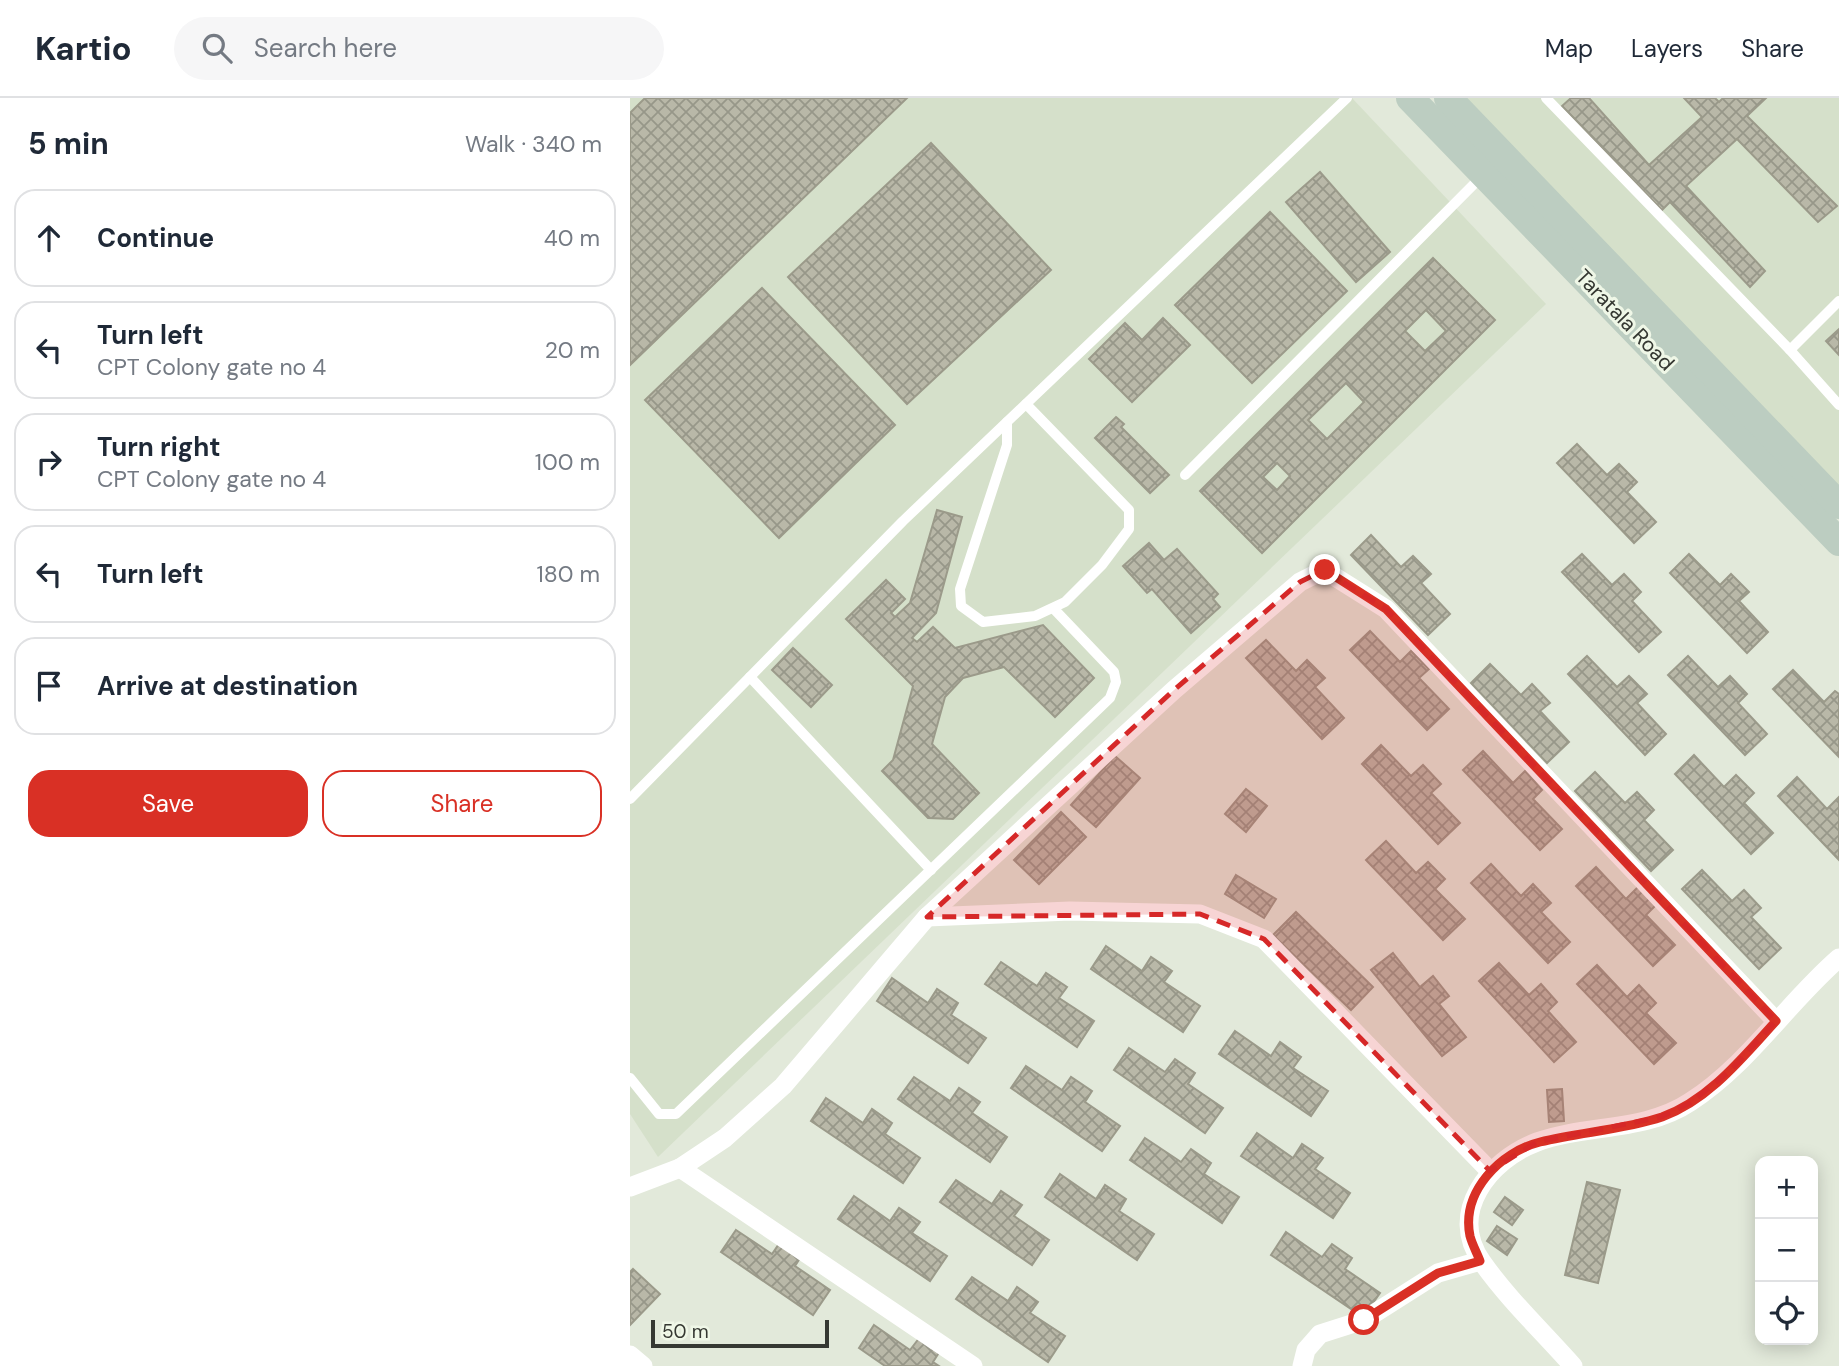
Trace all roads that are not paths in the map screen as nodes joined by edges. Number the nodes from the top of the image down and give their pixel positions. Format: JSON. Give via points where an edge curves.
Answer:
{"nodes":[{"id":1,"x":1347,"y":98,"type":"edge"},
{"id":2,"x":1410,"y":98,"type":"edge"},
{"id":3,"x":1448,"y":98,"type":"edge"},
{"id":4,"x":1546,"y":98,"type":"edge"},
{"id":5,"x":1484,"y":175,"type":"junction"},
{"id":6,"x":1839,"y":301,"type":"edge"},
{"id":7,"x":1790,"y":350,"type":"junction"},
{"id":8,"x":1026,"y":404,"type":"junction"},
{"id":9,"x":1839,"y":405,"type":"edge"},
{"id":10,"x":1006,"y":422,"type":"junction"},
{"id":11,"x":1185,"y":475,"type":"dead end"},
{"id":12,"x":1839,"y":505,"type":"edge"},
{"id":13,"x":1839,"y":542,"type":"edge"},
{"id":14,"x":1054,"y":609,"type":"junction"},
{"id":15,"x":750,"y":677,"type":"junction"},
{"id":16,"x":630,"y":799,"type":"edge"},
{"id":17,"x":931,"y":870,"type":"junction"},
{"id":18,"x":927,"y":917,"type":"junction"},
{"id":19,"x":1839,"y":958,"type":"edge"},
{"id":20,"x":1776,"y":1021,"type":"junction"},
{"id":21,"x":630,"y":1078,"type":"edge"},
{"id":22,"x":680,"y":1168,"type":"junction"},
{"id":23,"x":1490,"y":1171,"type":"junction"},
{"id":24,"x":630,"y":1187,"type":"edge"},
{"id":25,"x":1480,"y":1261,"type":"junction"},
{"id":26,"x":973,"y":1366,"type":"edge"},
{"id":27,"x":1302,"y":1366,"type":"edge"},
{"id":28,"x":1573,"y":1366,"type":"edge"}],
"edges":[{"from":1,"to":8,"type":"lane"},
{"from":2,"to":5,"type":"main road","name":"Taratala Road"},
{"from":3,"to":12,"type":"main road"},
{"from":4,"to":7,"type":"lane"},
{"from":5,"to":11,"type":"lane"},
{"from":5,"to":13,"type":"main road","name":"Taratala Road"},
{"from":6,"to":7,"type":"lane"},
{"from":7,"to":9,"type":"lane"},
{"from":8,"to":10,"type":"lane"},
{"from":8,"to":14,"type":"lane","via":[[1129,510],[1129,529],[1102,565]]},
{"from":10,"to":14,"type":"lane","via":[[1007,445],[960,589],[961,606],[983,622]]},
{"from":10,"to":15,"type":"lane"},
{"from":14,"to":17,"type":"lane","via":[[1114,672],[1115,690]]},
{"from":15,"to":16,"type":"lane"},
{"from":15,"to":17,"type":"lane"},
{"from":17,"to":21,"type":"lane","via":[[676,1114],[659,1114]]},
{"from":18,"to":20,"type":"street","via":[[1174,690],[1300,582],[1325,570],[1386,609]]},
{"from":18,"to":22,"type":"street","via":[[782,1086],[725,1138]]},
{"from":18,"to":23,"type":"street","via":[[1070,911],[1200,914],[1264,939]]},
{"from":19,"to":20,"type":"street"},
{"from":20,"to":23,"type":"street","via":[[1730,1071],[1690,1103],[1661,1117],[1537,1142]]},
{"from":22,"to":24,"type":"street"},
{"from":22,"to":26,"type":"street"},
{"from":23,"to":25,"type":"street","via":[[1473,1195],[1470,1234]]},
{"from":25,"to":27,"type":"street","via":[[1438,1273],[1364,1320],[1320,1334],[1306,1350]]},
{"from":25,"to":28,"type":"street"}]}
